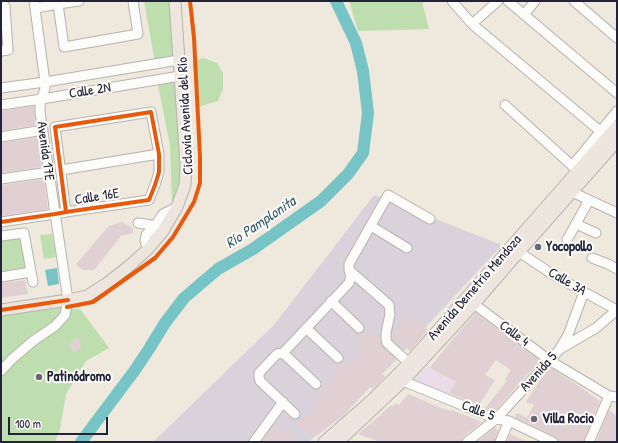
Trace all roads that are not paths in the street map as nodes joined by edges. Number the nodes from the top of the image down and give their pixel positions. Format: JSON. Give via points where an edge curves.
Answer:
{"nodes":[{"id":1,"x":80,"y":1,"type":"edge"},
{"id":2,"x":133,"y":1,"type":"edge"},
{"id":3,"x":175,"y":1,"type":"edge"},
{"id":4,"x":452,"y":1,"type":"edge"},
{"id":5,"x":498,"y":1,"type":"edge"},
{"id":6,"x":508,"y":1,"type":"edge"},
{"id":7,"x":535,"y":1,"type":"edge"},
{"id":8,"x":574,"y":1,"type":"edge"},
{"id":9,"x":35,"y":4,"type":"edge"},
{"id":10,"x":58,"y":4,"type":"junction"},
{"id":11,"x":1,"y":7,"type":"edge"},
{"id":12,"x":524,"y":15,"type":"junction"},
{"id":13,"x":472,"y":24,"type":"junction"},
{"id":14,"x":617,"y":38,"type":"edge"},
{"id":15,"x":1,"y":50,"type":"edge"},
{"id":16,"x":179,"y":60,"type":"junction"},
{"id":17,"x":180,"y":76,"type":"junction"},
{"id":18,"x":45,"y":82,"type":"junction"},
{"id":19,"x":1,"y":88,"type":"edge"},
{"id":20,"x":617,"y":93,"type":"edge"},
{"id":21,"x":42,"y":99,"type":"junction"},
{"id":22,"x":1,"y":105,"type":"edge"},
{"id":23,"x":505,"y":105,"type":"dead end"},
{"id":24,"x":617,"y":110,"type":"edge"},
{"id":25,"x":617,"y":126,"type":"edge"},
{"id":26,"x":43,"y":130,"type":"junction"},
{"id":27,"x":600,"y":131,"type":"junction"},
{"id":28,"x":1,"y":137,"type":"edge"},
{"id":29,"x":617,"y":141,"type":"edge"},
{"id":30,"x":159,"y":154,"type":"junction"},
{"id":31,"x":575,"y":168,"type":"junction"},
{"id":32,"x":61,"y":170,"type":"junction"},
{"id":33,"x":48,"y":172,"type":"junction"},
{"id":34,"x":1,"y":179,"type":"edge"},
{"id":35,"x":572,"y":192,"type":"junction"},
{"id":36,"x":589,"y":200,"type":"junction"},
{"id":37,"x":177,"y":207,"type":"junction"},
{"id":38,"x":66,"y":212,"type":"junction"},
{"id":39,"x":617,"y":213,"type":"edge"},
{"id":40,"x":55,"y":214,"type":"junction"},
{"id":41,"x":430,"y":219,"type":"dead end"},
{"id":42,"x":1,"y":222,"type":"edge"},
{"id":43,"x":138,"y":224,"type":"dead end"},
{"id":44,"x":576,"y":224,"type":"junction"},
{"id":45,"x":154,"y":226,"type":"junction"},
{"id":46,"x":371,"y":226,"type":"junction"},
{"id":47,"x":596,"y":233,"type":"dead end"},
{"id":48,"x":1,"y":236,"type":"edge"},
{"id":49,"x":567,"y":240,"type":"dead end"},
{"id":50,"x":407,"y":248,"type":"dead end"},
{"id":51,"x":148,"y":249,"type":"junction"},
{"id":52,"x":519,"y":252,"type":"junction"},
{"id":53,"x":592,"y":258,"type":"dead end"},
{"id":54,"x":617,"y":269,"type":"edge"},
{"id":55,"x":348,"y":270,"type":"junction"},
{"id":56,"x":31,"y":272,"type":"junction"},
{"id":57,"x":1,"y":277,"type":"edge"},
{"id":58,"x":33,"y":282,"type":"dead end"},
{"id":59,"x":584,"y":292,"type":"junction"},
{"id":60,"x":68,"y":300,"type":"junction"},
{"id":61,"x":331,"y":301,"type":"junction"},
{"id":62,"x":474,"y":304,"type":"junction"},
{"id":63,"x":1,"y":310,"type":"edge"},
{"id":64,"x":617,"y":310,"type":"edge"},
{"id":65,"x":306,"y":328,"type":"junction"},
{"id":66,"x":359,"y":328,"type":"dead end"},
{"id":67,"x":560,"y":349,"type":"junction"},
{"id":68,"x":283,"y":353,"type":"junction"},
{"id":69,"x":338,"y":358,"type":"dead end"},
{"id":70,"x":549,"y":360,"type":"junction"},
{"id":71,"x":409,"y":363,"type":"junction"},
{"id":72,"x":1,"y":371,"type":"edge"},
{"id":73,"x":403,"y":381,"type":"junction"},
{"id":74,"x":316,"y":384,"type":"dead end"},
{"id":75,"x":613,"y":396,"type":"edge"},
{"id":76,"x":283,"y":402,"type":"junction"},
{"id":77,"x":295,"y":414,"type":"dead end"},
{"id":78,"x":496,"y":419,"type":"junction"},
{"id":79,"x":510,"y":421,"type":"junction"},
{"id":80,"x":353,"y":428,"type":"junction"},
{"id":81,"x":254,"y":442,"type":"edge"},
{"id":82,"x":324,"y":442,"type":"edge"},
{"id":83,"x":338,"y":442,"type":"edge"},
{"id":84,"x":349,"y":442,"type":"edge"},
{"id":85,"x":467,"y":442,"type":"edge"},
{"id":86,"x":500,"y":442,"type":"edge"},
{"id":87,"x":553,"y":442,"type":"edge"},
{"id":88,"x":589,"y":442,"type":"edge"}],
"edges":[{"from":1,"to":10,"type":"street"},
{"from":2,"to":10,"type":"street","via":[[138,34],[64,47]]},
{"from":3,"to":16,"type":"main road"},
{"from":4,"to":13,"type":"street"},
{"from":5,"to":13,"type":"street"},
{"from":6,"to":12,"type":"street"},
{"from":7,"to":12,"type":"street"},
{"from":8,"to":14,"type":"street"},
{"from":9,"to":10,"type":"street"},
{"from":9,"to":18,"type":"street","name":"Avenida 17E"},
{"from":11,"to":15,"type":"street","via":[[5,6],[8,50]]},
{"from":12,"to":20,"type":"street"},
{"from":13,"to":27,"type":"street"},
{"from":16,"to":17,"type":"main road"},
{"from":16,"to":18,"type":"street","name":"Calle 2N"},
{"from":17,"to":21,"type":"street","name":"Calle 2N"},
{"from":17,"to":37,"type":"main road","via":[[186,164],[185,185]]},
{"from":18,"to":19,"type":"street","name":"Calle 2N"},
{"from":18,"to":21,"type":"street","name":"Avenida 17E"},
{"from":21,"to":22,"type":"street","name":"Calle 2N"},
{"from":21,"to":26,"type":"street","name":"Avenida 17E","via":[[40,112]]},
{"from":23,"to":31,"type":"street"},
{"from":24,"to":27,"type":"street"},
{"from":25,"to":31,"type":"main road","name":"Avenida Demetrio Mendoza"},
{"from":26,"to":28,"type":"street"},
{"from":26,"to":33,"type":"street","name":"Avenida 17E"},
{"from":27,"to":31,"type":"street"},
{"from":29,"to":35,"type":"main road","name":"Avenida Demetrio Mendoza"},
{"from":30,"to":32,"type":"street"},
{"from":30,"to":32,"type":"street","via":[[151,112],[55,127]]},
{"from":30,"to":38,"type":"street","name":"Calle 16E","via":[[159,172],[149,200]]},
{"from":31,"to":71,"type":"main road","name":"Avenida Demetrio Mendoza"},
{"from":32,"to":38,"type":"street"},
{"from":33,"to":34,"type":"street"},
{"from":33,"to":40,"type":"street","name":"Avenida 17E"},
{"from":35,"to":36,"type":"street"},
{"from":35,"to":52,"type":"main road","name":"Avenida Demetrio Mendoza"},
{"from":36,"to":39,"type":"street"},
{"from":36,"to":44,"type":"street"},
{"from":37,"to":45,"type":"street","via":[[163,214]]},
{"from":37,"to":51,"type":"main road","via":[[163,231]]},
{"from":38,"to":40,"type":"street","name":"Calle 16E"},
{"from":40,"to":42,"type":"street","name":"Calle 16E"},
{"from":40,"to":60,"type":"street","name":"Avenida 17E"},
{"from":41,"to":46,"type":"street","via":[[388,195]]},
{"from":43,"to":45,"type":"street"},
{"from":44,"to":47,"type":"street"},
{"from":44,"to":49,"type":"street"},
{"from":45,"to":51,"type":"street","via":[[146,235]]},
{"from":46,"to":50,"type":"street"},
{"from":46,"to":55,"type":"street"},
{"from":48,"to":56,"type":"street","via":[[24,233]]},
{"from":51,"to":60,"type":"main road","via":[[106,284],[87,296]]},
{"from":52,"to":59,"type":"street","name":"Calle 3A"},
{"from":52,"to":62,"type":"main road","name":"Avenida Demetrio Mendoza"},
{"from":53,"to":54,"type":"street"},
{"from":55,"to":61,"type":"street","via":[[351,277],[349,283]]},
{"from":55,"to":71,"type":"street","via":[[389,305],[387,343]]},
{"from":56,"to":57,"type":"street"},
{"from":56,"to":58,"type":"street"},
{"from":59,"to":64,"type":"street","name":"Calle 3A"},
{"from":59,"to":67,"type":"street"},
{"from":60,"to":63,"type":"main road"},
{"from":60,"to":72,"type":"street","via":[[65,315],[55,326],[33,341]]},
{"from":61,"to":65,"type":"street"},
{"from":61,"to":66,"type":"street"},
{"from":62,"to":70,"type":"street","name":"Calle 4"},
{"from":62,"to":73,"type":"main road","name":"Avenida Demetrio Mendoza"},
{"from":64,"to":67,"type":"street","name":"Avenida 5","via":[[596,328]]},
{"from":65,"to":68,"type":"street"},
{"from":65,"to":69,"type":"street"},
{"from":67,"to":70,"type":"street","name":"Avenida 5"},
{"from":68,"to":74,"type":"street"},
{"from":68,"to":76,"type":"street","via":[[277,354],[259,373],[260,381]]},
{"from":70,"to":75,"type":"street","name":"Calle 4"},
{"from":70,"to":78,"type":"street","name":"Avenida 5"},
{"from":71,"to":82,"type":"main road","name":"Avenida Demetrio Mendoza"},
{"from":73,"to":78,"type":"street","name":"Calle 5"},
{"from":73,"to":80,"type":"main road","name":"Avenida Demetrio Mendoza"},
{"from":75,"to":88,"type":"street"},
{"from":76,"to":77,"type":"street"},
{"from":76,"to":81,"type":"street"},
{"from":78,"to":79,"type":"street","name":"Calle 5"},
{"from":78,"to":85,"type":"street","name":"Avenida 5"},
{"from":79,"to":86,"type":"street"},
{"from":79,"to":87,"type":"street","name":"Calle 5"},
{"from":80,"to":83,"type":"main road","name":"Avenida Demetrio Mendoza"},
{"from":80,"to":84,"type":"street"}]}
